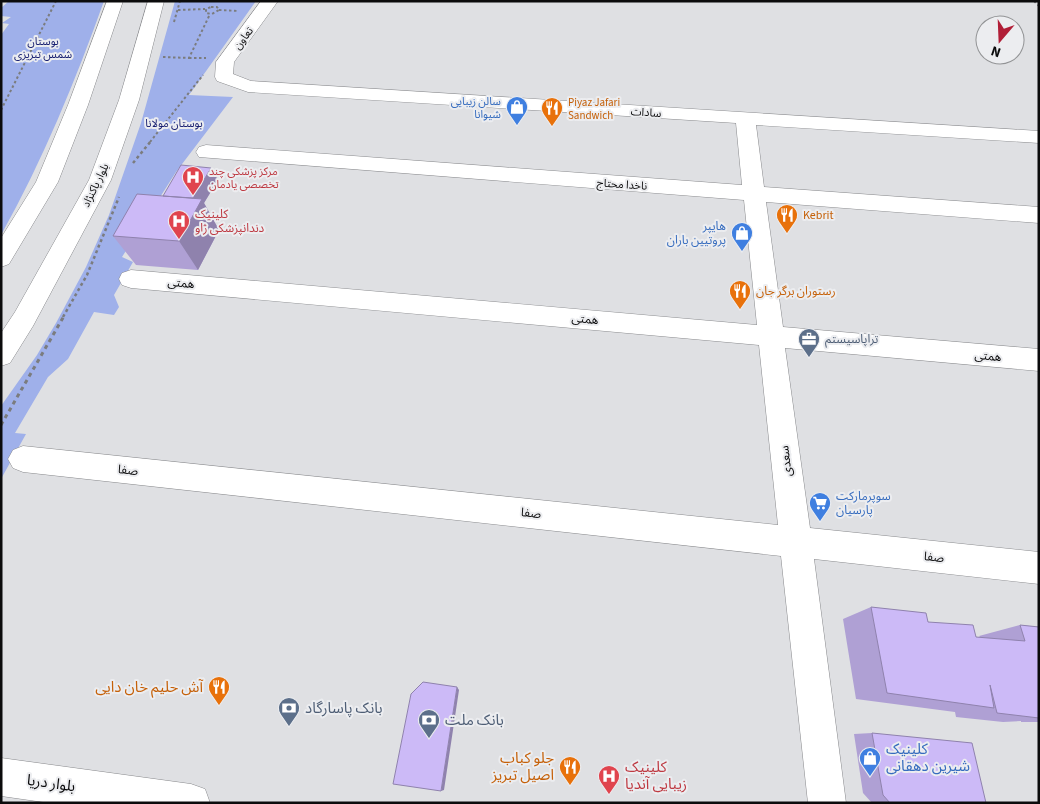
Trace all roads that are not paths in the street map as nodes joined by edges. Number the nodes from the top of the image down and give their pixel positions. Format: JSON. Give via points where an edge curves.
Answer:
{"nodes":[{"id":1,"x":115,"y":1,"type":"edge"},
{"id":2,"x":156,"y":1,"type":"edge"},
{"id":3,"x":270,"y":1,"type":"edge"},
{"id":4,"x":224,"y":77,"type":"joint"},
{"id":5,"x":745,"y":119,"type":"junction"},
{"id":6,"x":1039,"y":137,"type":"edge"},
{"id":7,"x":206,"y":152,"type":"dead end"},
{"id":8,"x":754,"y":194,"type":"junction"},
{"id":9,"x":1039,"y":216,"type":"edge"},
{"id":10,"x":1,"y":258,"type":"edge"},
{"id":11,"x":131,"y":279,"type":"dead end"},
{"id":12,"x":771,"y":336,"type":"junction"},
{"id":13,"x":1,"y":355,"type":"edge"},
{"id":14,"x":1039,"y":360,"type":"edge"},
{"id":15,"x":23,"y":459,"type":"dead end"},
{"id":16,"x":796,"y":542,"type":"junction"},
{"id":17,"x":1039,"y":568,"type":"edge"},
{"id":18,"x":1,"y":776,"type":"edge"},
{"id":19,"x":191,"y":803,"type":"edge"},
{"id":20,"x":827,"y":803,"type":"edge"}],
"edges":[{"from":1,"to":10,"type":"street","via":[[47,182]]},
{"from":2,"to":13,"type":"street","name":"بلوار پاکنژاد","via":[[129,100],[100,180]]},
{"from":3,"to":4,"type":"street","name":"تعاون","via":[[225,62]]},
{"from":4,"to":5,"type":"street","name":"سادات","via":[[248,86]]},
{"from":5,"to":6,"type":"street","name":"سادات"},
{"from":5,"to":8,"type":"street","name":"سعدی"},
{"from":7,"to":8,"type":"street","name":"ناخدا محتاج"},
{"from":8,"to":9,"type":"street","name":"ناخدا محتاج"},
{"from":8,"to":12,"type":"street","name":"سعدی"},
{"from":11,"to":12,"type":"street","name":"همتی"},
{"from":12,"to":14,"type":"street","name":"همتی"},
{"from":12,"to":16,"type":"street","name":"سعدی"},
{"from":15,"to":16,"type":"street","name":"صفا"},
{"from":16,"to":17,"type":"street","name":"صفا"},
{"from":16,"to":20,"type":"street","name":"سعدی"},
{"from":18,"to":19,"type":"street","name":"بلوار دریا"}]}
